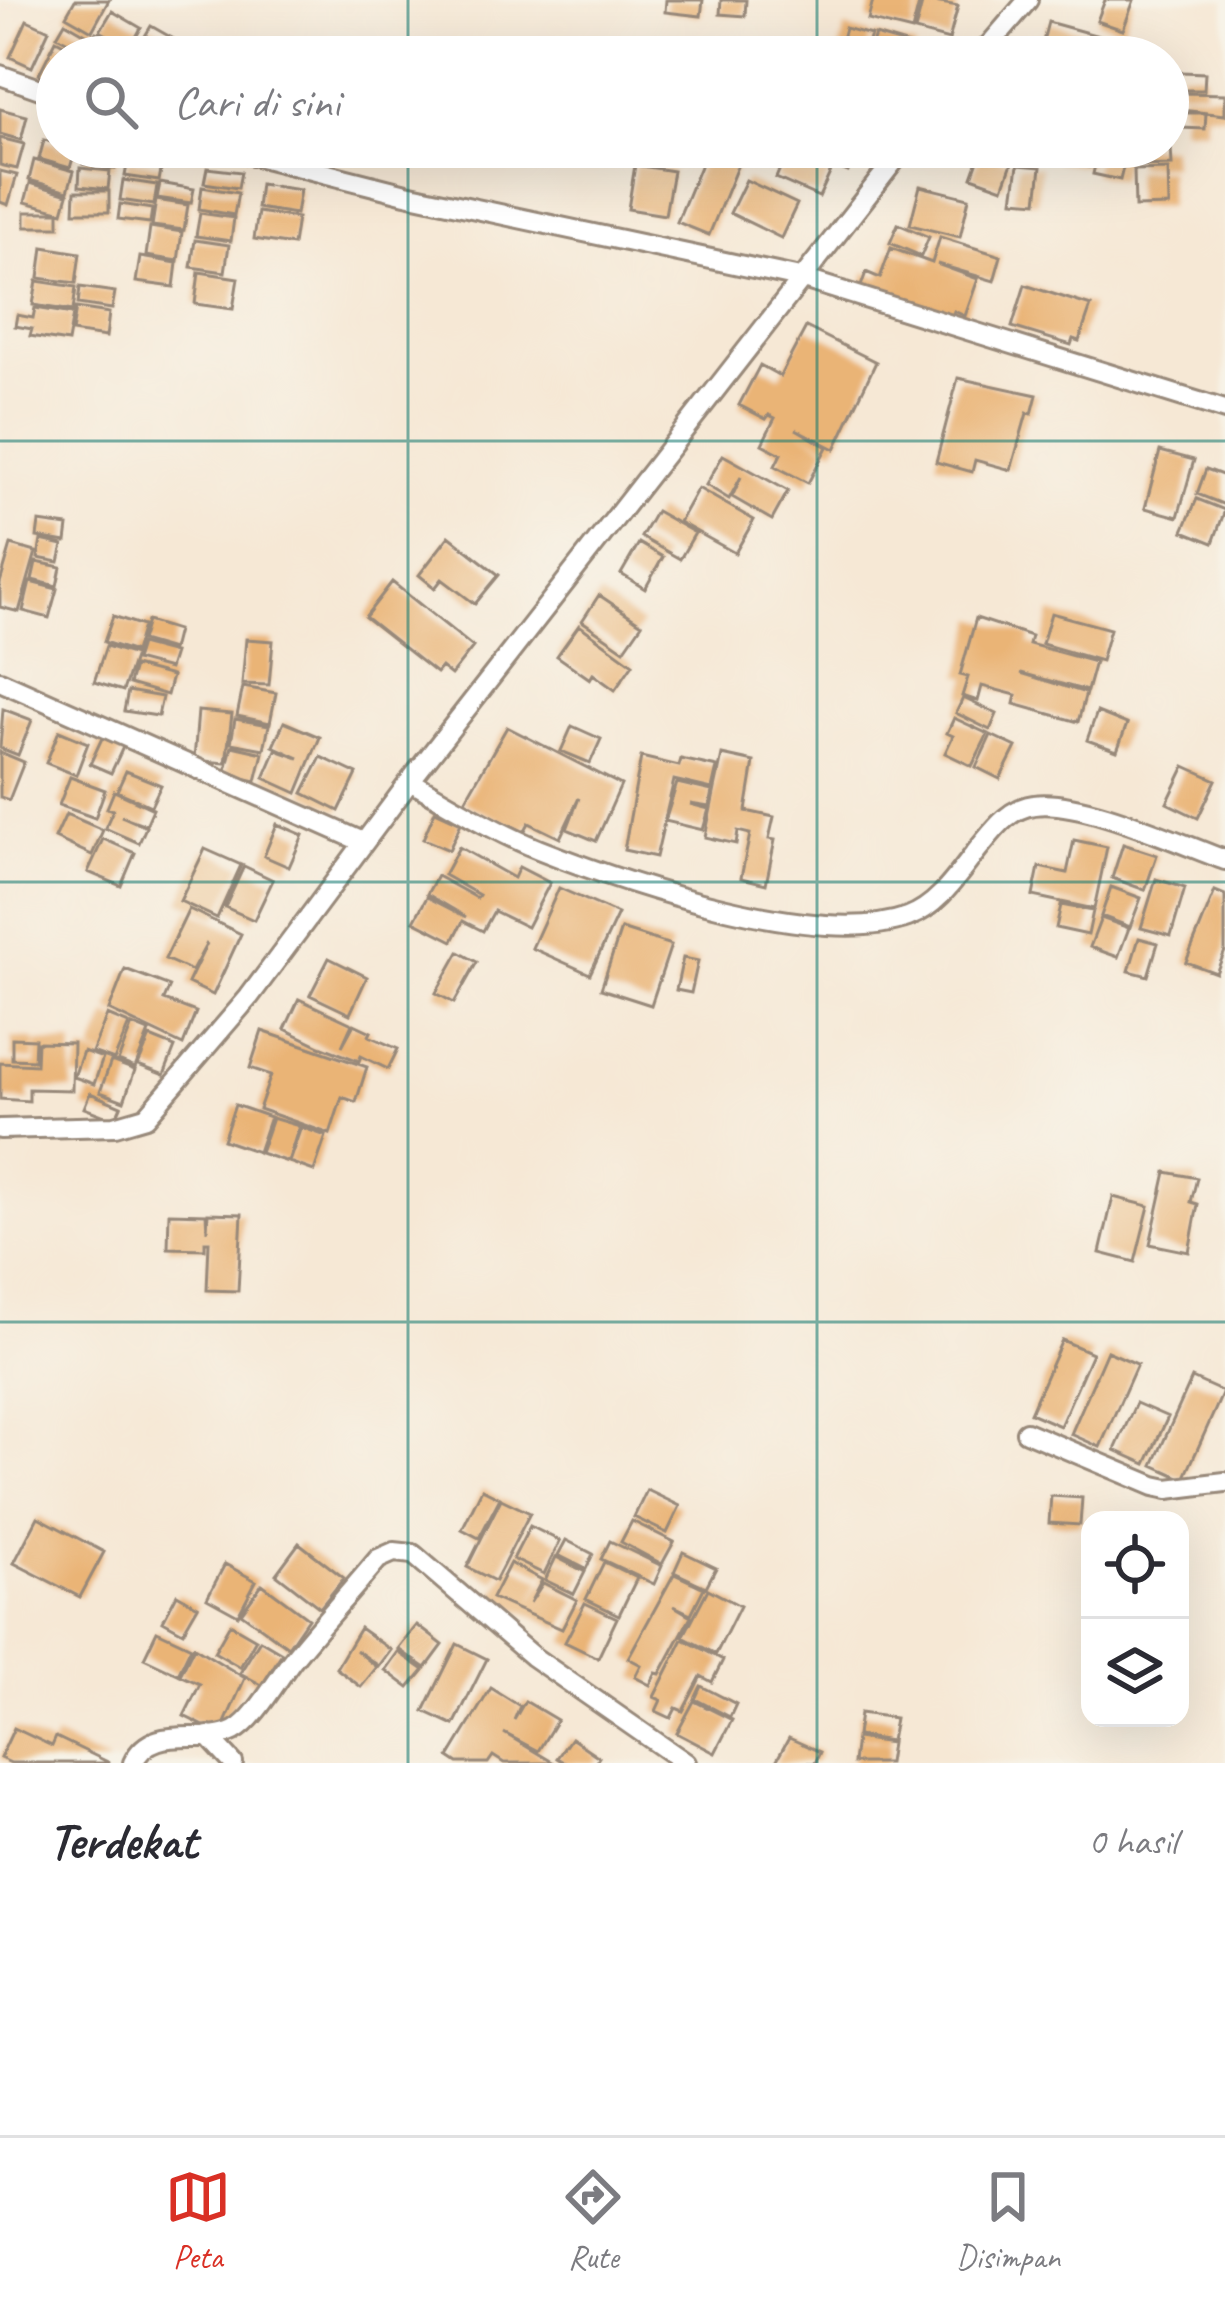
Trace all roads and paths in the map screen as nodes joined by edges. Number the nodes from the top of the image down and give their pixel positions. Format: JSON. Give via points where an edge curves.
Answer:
{"nodes":[{"id":1,"x":1028,"y":0,"type":"edge"},
{"id":2,"x":997,"y":36,"type":"edge"},
{"id":3,"x":0,"y":75,"type":"edge"},
{"id":4,"x":36,"y":88,"type":"edge"},
{"id":5,"x":304,"y":168,"type":"edge"},
{"id":6,"x":888,"y":168,"type":"edge"},
{"id":7,"x":800,"y":278,"type":"junction"},
{"id":8,"x":1225,"y":410,"type":"edge"},
{"id":9,"x":0,"y":681,"type":"edge"},
{"id":10,"x":410,"y":781,"type":"junction"},
{"id":11,"x":363,"y":842,"type":"junction"},
{"id":12,"x":1225,"y":860,"type":"edge"},
{"id":13,"x":0,"y":1129,"type":"edge"},
{"id":14,"x":1026,"y":1432,"type":"dead end"},
{"id":15,"x":1225,"y":1482,"type":"edge"},
{"id":16,"x":208,"y":1736,"type":"junction"},
{"id":17,"x":133,"y":1763,"type":"edge"},
{"id":18,"x":233,"y":1763,"type":"edge"},
{"id":19,"x":686,"y":1763,"type":"edge"}],
"edges":[{"from":1,"to":2,"type":"street"},
{"from":3,"to":4,"type":"street"},
{"from":5,"to":7,"type":"street"},
{"from":6,"to":7,"type":"street"},
{"from":7,"to":8,"type":"street"},
{"from":7,"to":10,"type":"street"},
{"from":9,"to":11,"type":"street"},
{"from":10,"to":11,"type":"street"},
{"from":10,"to":12,"type":"street","via":[[536,848],[717,907],[808,924],[875,926],[912,916],[939,898],[1002,820],[1031,805],[1070,806]]},
{"from":11,"to":13,"type":"street","via":[[249,997],[146,1117],[115,1126]]},
{"from":14,"to":15,"type":"street","via":[[1154,1486]]},
{"from":16,"to":17,"type":"street","via":[[154,1742]]},
{"from":16,"to":18,"type":"street"},
{"from":16,"to":19,"type":"street","via":[[242,1726],[378,1559],[394,1552],[413,1554],[532,1656]]}]}
